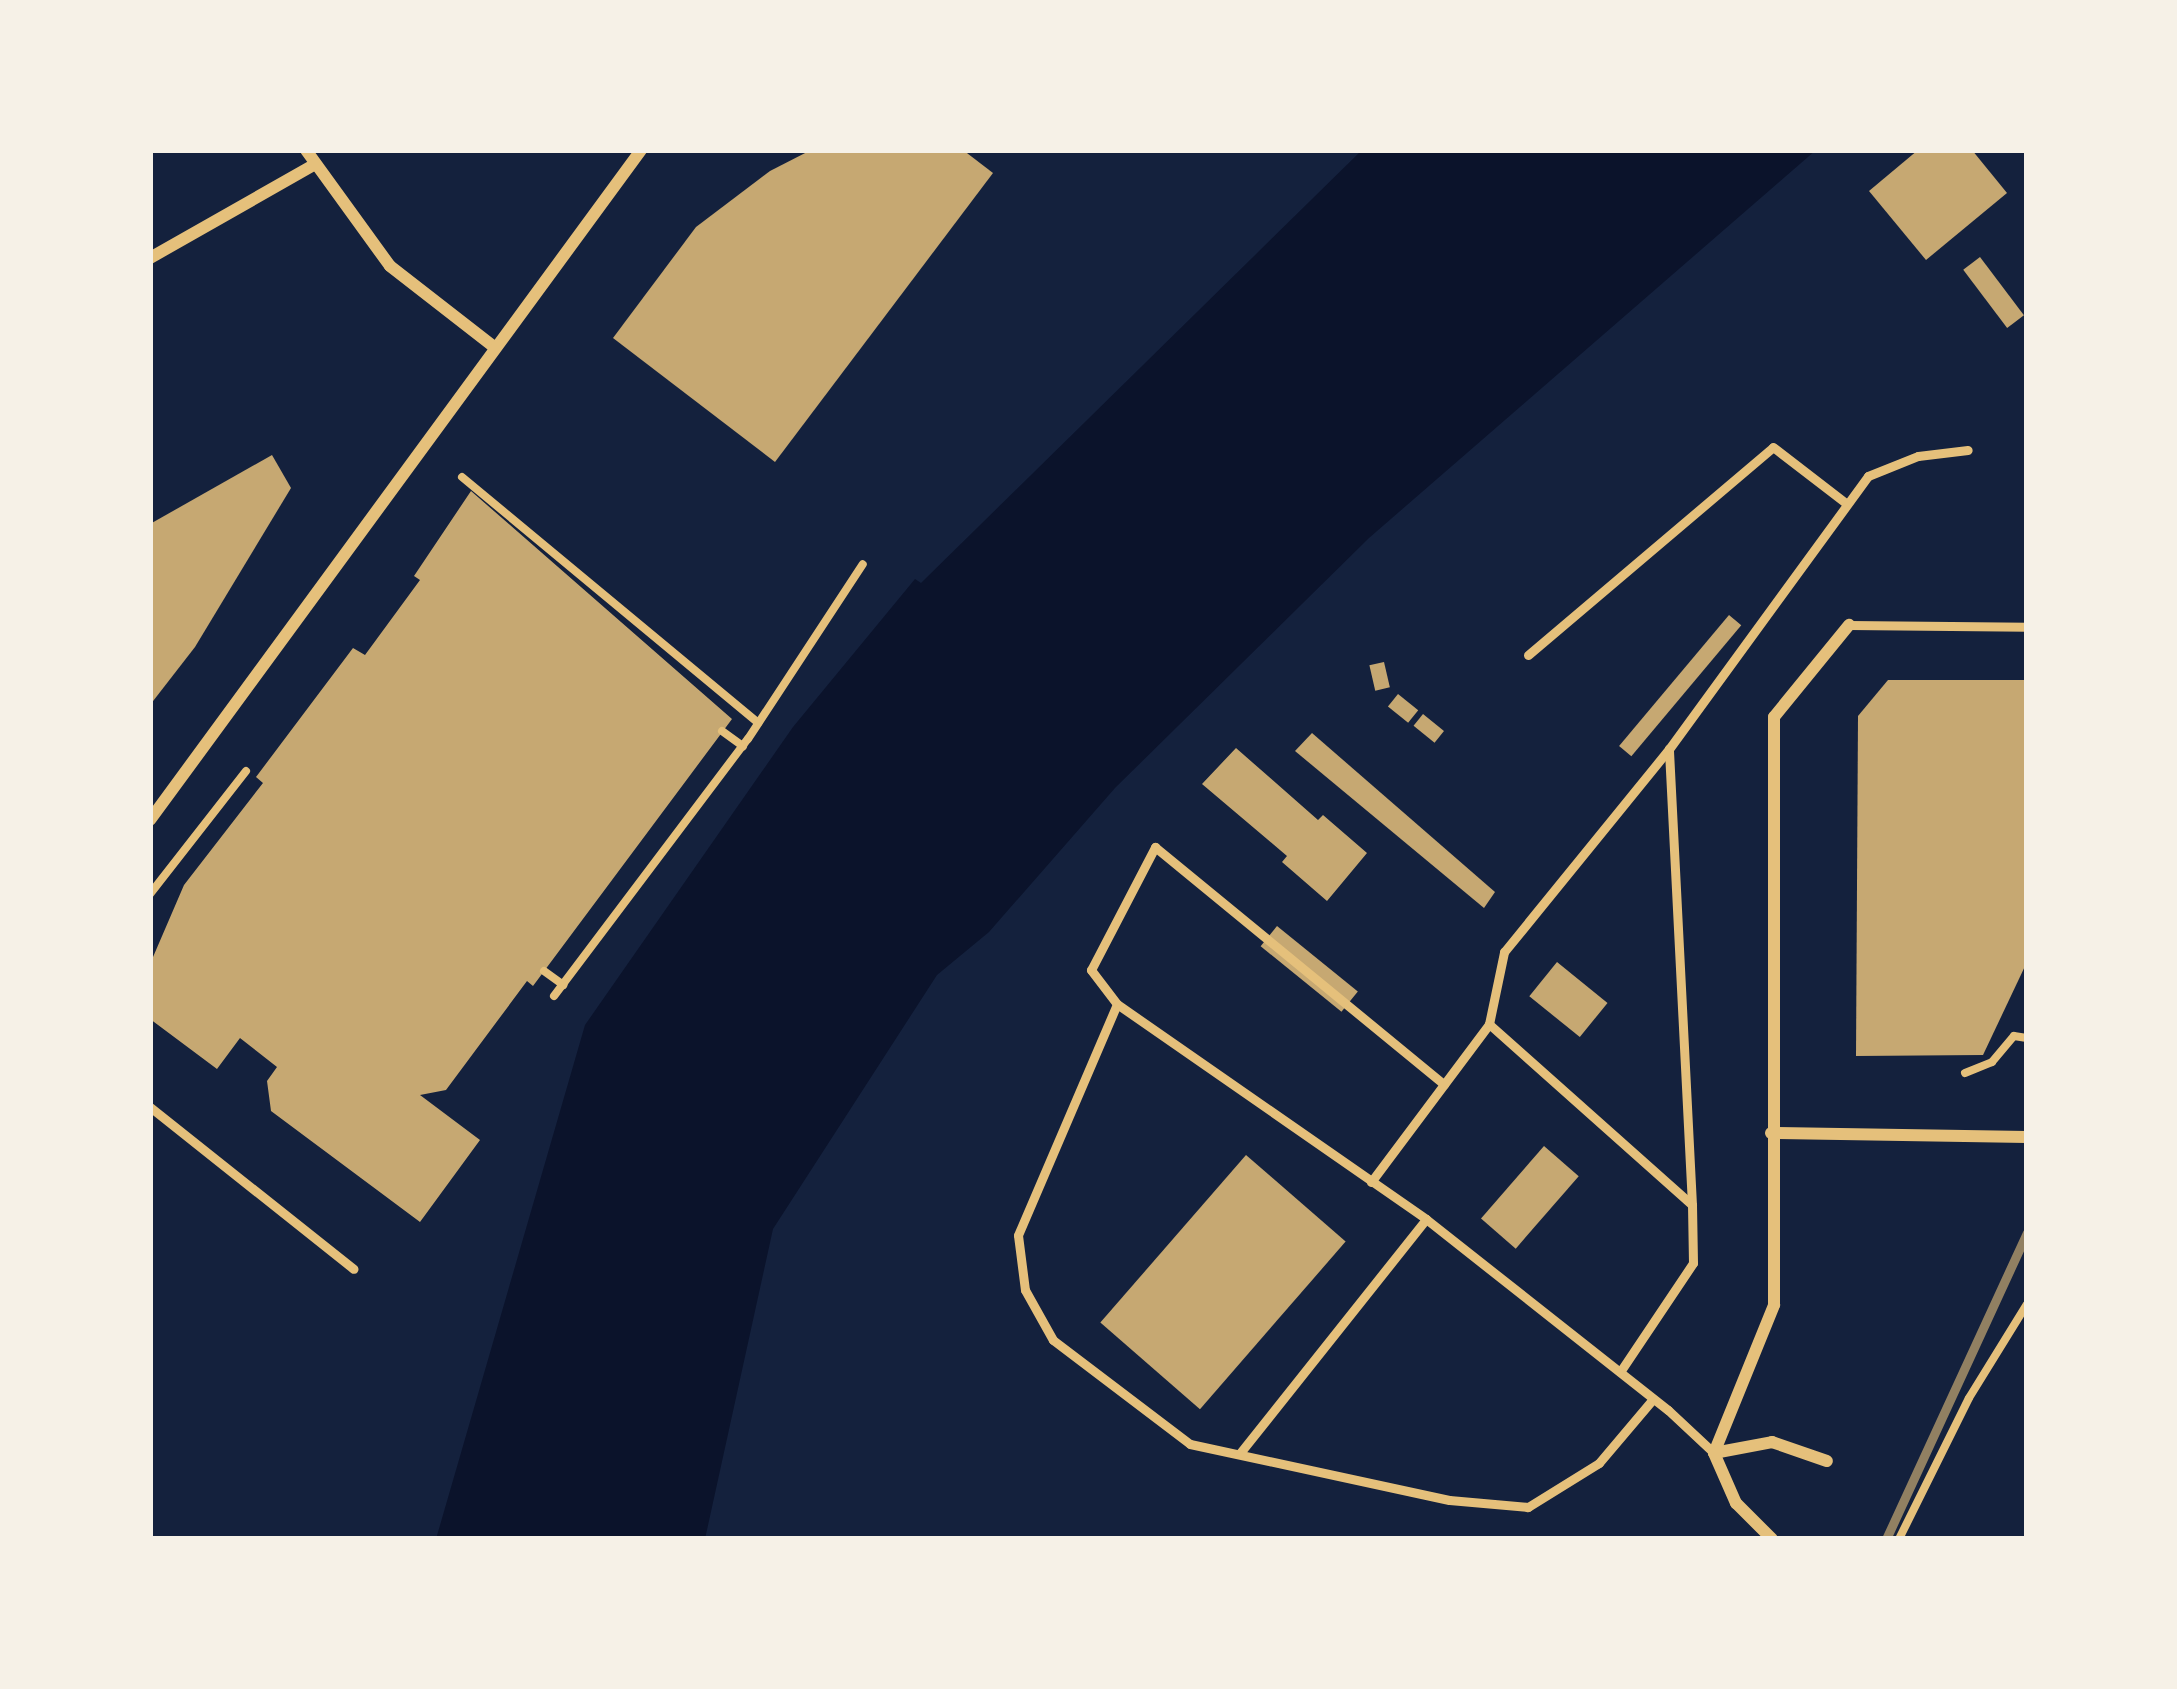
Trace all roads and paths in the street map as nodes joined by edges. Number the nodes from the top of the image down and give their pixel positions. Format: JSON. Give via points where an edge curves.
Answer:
{"nodes":[{"id":1,"x":306,"y":150,"type":"edge"},
{"id":2,"x":641,"y":150,"type":"edge"},
{"id":3,"x":314,"y":165,"type":"junction"},
{"id":4,"x":150,"y":258,"type":"edge"},
{"id":5,"x":494,"y":347,"type":"junction"},
{"id":6,"x":1968,"y":450,"type":"dead end"},
{"id":7,"x":462,"y":477,"type":"dead end"},
{"id":8,"x":1847,"y":504,"type":"junction"},
{"id":9,"x":863,"y":564,"type":"dead end"},
{"id":10,"x":1849,"y":625,"type":"joint"},
{"id":11,"x":2027,"y":627,"type":"edge"},
{"id":12,"x":1528,"y":656,"type":"dead end"},
{"id":13,"x":758,"y":723,"type":"junction"},
{"id":14,"x":722,"y":731,"type":"dead end"},
{"id":15,"x":743,"y":746,"type":"junction"},
{"id":16,"x":1669,"y":749,"type":"junction"},
{"id":17,"x":246,"y":770,"type":"dead end"},
{"id":18,"x":150,"y":820,"type":"edge"},
{"id":19,"x":150,"y":894,"type":"edge"},
{"id":20,"x":544,"y":971,"type":"dead end"},
{"id":21,"x":563,"y":985,"type":"junction"},
{"id":22,"x":554,"y":996,"type":"dead end"},
{"id":23,"x":1117,"y":1004,"type":"junction"},
{"id":24,"x":1490,"y":1024,"type":"junction"},
{"id":25,"x":2027,"y":1038,"type":"edge"},
{"id":26,"x":1965,"y":1073,"type":"dead end"},
{"id":27,"x":1444,"y":1084,"type":"junction"},
{"id":28,"x":150,"y":1107,"type":"edge"},
{"id":29,"x":1771,"y":1133,"type":"junction"},
{"id":30,"x":2027,"y":1137,"type":"edge"},
{"id":31,"x":1371,"y":1182,"type":"junction"},
{"id":32,"x":1692,"y":1205,"type":"junction"},
{"id":33,"x":1426,"y":1219,"type":"junction"},
{"id":34,"x":354,"y":1269,"type":"dead end"},
{"id":35,"x":2027,"y":1304,"type":"edge"},
{"id":36,"x":1620,"y":1372,"type":"junction"},
{"id":37,"x":1653,"y":1399,"type":"junction"},
{"id":38,"x":1714,"y":1453,"type":"junction"},
{"id":39,"x":1240,"y":1454,"type":"junction"},
{"id":40,"x":1827,"y":1461,"type":"dead end"},
{"id":41,"x":1772,"y":1539,"type":"edge"},
{"id":42,"x":1899,"y":1539,"type":"edge"}],
"edges":[{"from":1,"to":3,"type":"street"},
{"from":2,"to":5,"type":"street"},
{"from":3,"to":4,"type":"street"},
{"from":3,"to":5,"type":"street","via":[[390,266]]},
{"from":5,"to":18,"type":"street"},
{"from":6,"to":8,"type":"lane","via":[[1918,456],[1868,476]]},
{"from":7,"to":13,"type":"path"},
{"from":8,"to":12,"type":"lane","via":[[1773,447]]},
{"from":8,"to":16,"type":"lane"},
{"from":9,"to":13,"type":"path"},
{"from":10,"to":11,"type":"lane"},
{"from":10,"to":29,"type":"street","via":[[1774,717]]},
{"from":13,"to":15,"type":"path"},
{"from":14,"to":15,"type":"path"},
{"from":15,"to":21,"type":"path"},
{"from":16,"to":24,"type":"lane","via":[[1504,952]]},
{"from":16,"to":32,"type":"lane"},
{"from":17,"to":19,"type":"path"},
{"from":20,"to":21,"type":"path"},
{"from":21,"to":22,"type":"path"},
{"from":23,"to":27,"type":"lane","via":[[1090,970],[1155,847]]},
{"from":23,"to":31,"type":"lane"},
{"from":23,"to":39,"type":"lane","via":[[1018,1235],[1025,1290],[1053,1340],[1190,1444]]},
{"from":24,"to":27,"type":"lane"},
{"from":24,"to":32,"type":"lane"},
{"from":25,"to":26,"type":"path","via":[[2014,1036],[1992,1062]]},
{"from":27,"to":31,"type":"lane"},
{"from":28,"to":34,"type":"lane"},
{"from":29,"to":30,"type":"street"},
{"from":29,"to":38,"type":"street","via":[[1774,1305]]},
{"from":31,"to":33,"type":"lane"},
{"from":32,"to":36,"type":"lane","via":[[1693,1263]]},
{"from":33,"to":36,"type":"lane"},
{"from":33,"to":39,"type":"lane"},
{"from":35,"to":42,"type":"path"},
{"from":36,"to":37,"type":"lane"},
{"from":37,"to":38,"type":"lane"},
{"from":37,"to":39,"type":"lane","via":[[1599,1463],[1528,1507],[1449,1500]]},
{"from":38,"to":40,"type":"street","via":[[1772,1442]]},
{"from":38,"to":41,"type":"street","via":[[1736,1503]]}]}
